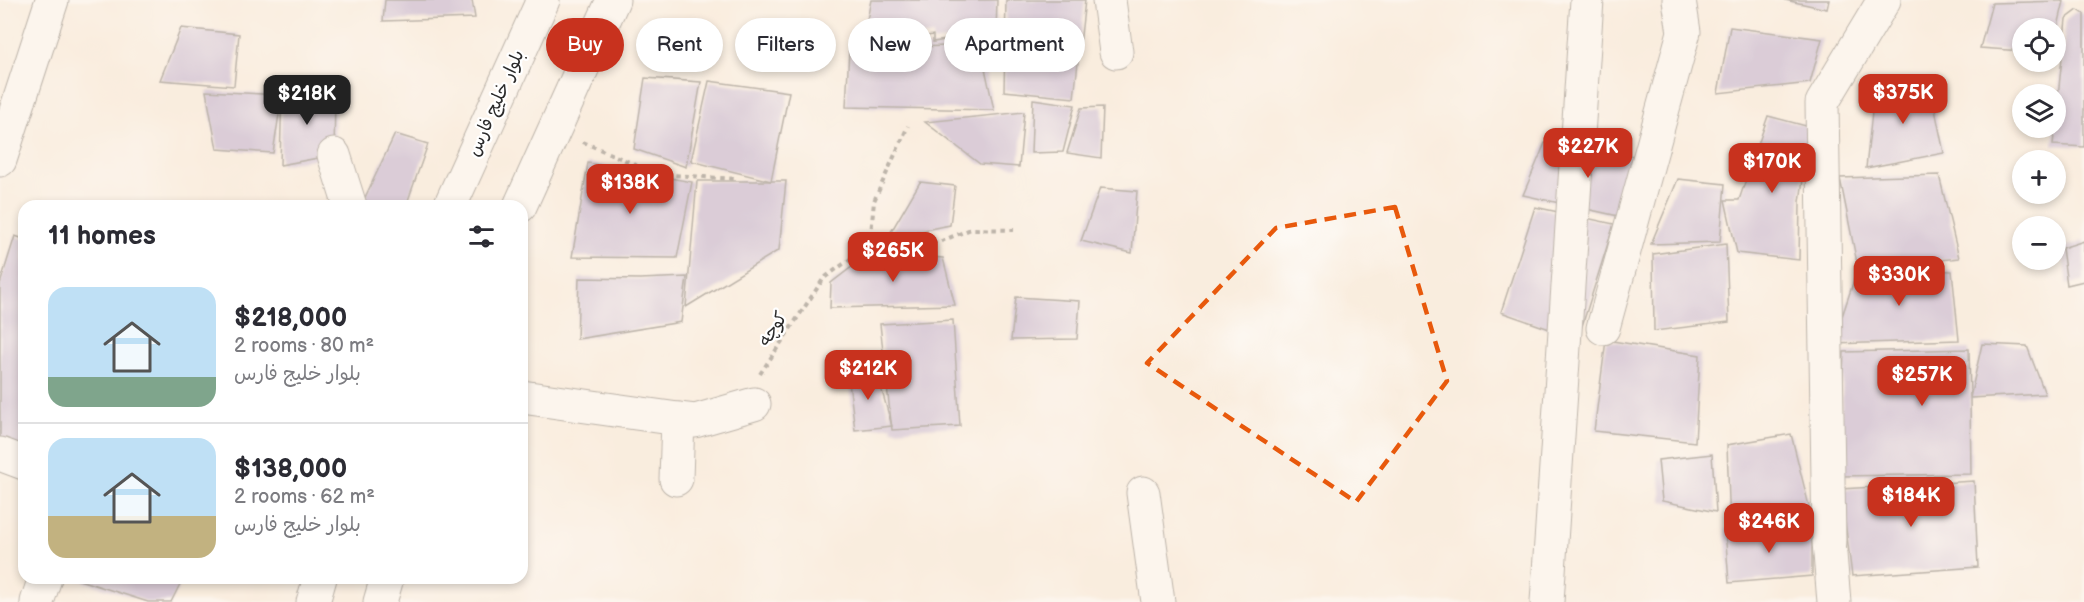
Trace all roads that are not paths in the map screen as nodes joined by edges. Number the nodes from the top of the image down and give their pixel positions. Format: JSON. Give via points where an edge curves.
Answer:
{"nodes":[{"id":1,"x":52,"y":0,"type":"edge"},
{"id":2,"x":543,"y":0,"type":"edge"},
{"id":3,"x":613,"y":0,"type":"edge"},
{"id":4,"x":1109,"y":0,"type":"edge"},
{"id":5,"x":1587,"y":0,"type":"edge"},
{"id":6,"x":1679,"y":0,"type":"edge"},
{"id":7,"x":1884,"y":0,"type":"edge"},
{"id":8,"x":1116,"y":52,"type":"dead end"},
{"id":9,"x":334,"y":155,"type":"dead end"},
{"id":10,"x":0,"y":160,"type":"edge"},
{"id":11,"x":348,"y":200,"type":"edge"},
{"id":12,"x":453,"y":200,"type":"edge"},
{"id":13,"x":523,"y":200,"type":"edge"},
{"id":14,"x":1603,"y":328,"type":"dead end"},
{"id":15,"x":755,"y":392,"type":"road end"},
{"id":16,"x":528,"y":398,"type":"edge"},
{"id":17,"x":678,"y":419,"type":"junction"},
{"id":18,"x":0,"y":454,"type":"edge"},
{"id":19,"x":18,"y":461,"type":"edge"},
{"id":20,"x":676,"y":479,"type":"dead end"},
{"id":21,"x":1143,"y":493,"type":"dead end"},
{"id":22,"x":43,"y":584,"type":"edge"},
{"id":23,"x":318,"y":584,"type":"edge"},
{"id":24,"x":385,"y":584,"type":"edge"},
{"id":25,"x":37,"y":602,"type":"edge"},
{"id":26,"x":313,"y":602,"type":"edge"},
{"id":27,"x":380,"y":602,"type":"edge"},
{"id":28,"x":1158,"y":602,"type":"edge"},
{"id":29,"x":1547,"y":602,"type":"edge"},
{"id":30,"x":1834,"y":602,"type":"edge"}],
"edges":[{"from":1,"to":10,"type":"main road"},
{"from":2,"to":12,"type":"main road","name":"بلوار خلیج فارس"},
{"from":3,"to":13,"type":"main road"},
{"from":4,"to":8,"type":"main road"},
{"from":5,"to":29,"type":"main road"},
{"from":6,"to":14,"type":"main road","via":[[1684,32]]},
{"from":7,"to":30,"type":"main road","via":[[1822,103],[1829,542]]},
{"from":9,"to":11,"type":"main road"},
{"from":15,"to":17,"type":"main road","via":[[695,421]]},
{"from":16,"to":17,"type":"main road"},
{"from":17,"to":20,"type":"main road"},
{"from":18,"to":19,"type":"main road"},
{"from":21,"to":28,"type":"main road"},
{"from":22,"to":25,"type":"main road"},
{"from":23,"to":26,"type":"main road"},
{"from":24,"to":27,"type":"main road"}]}
